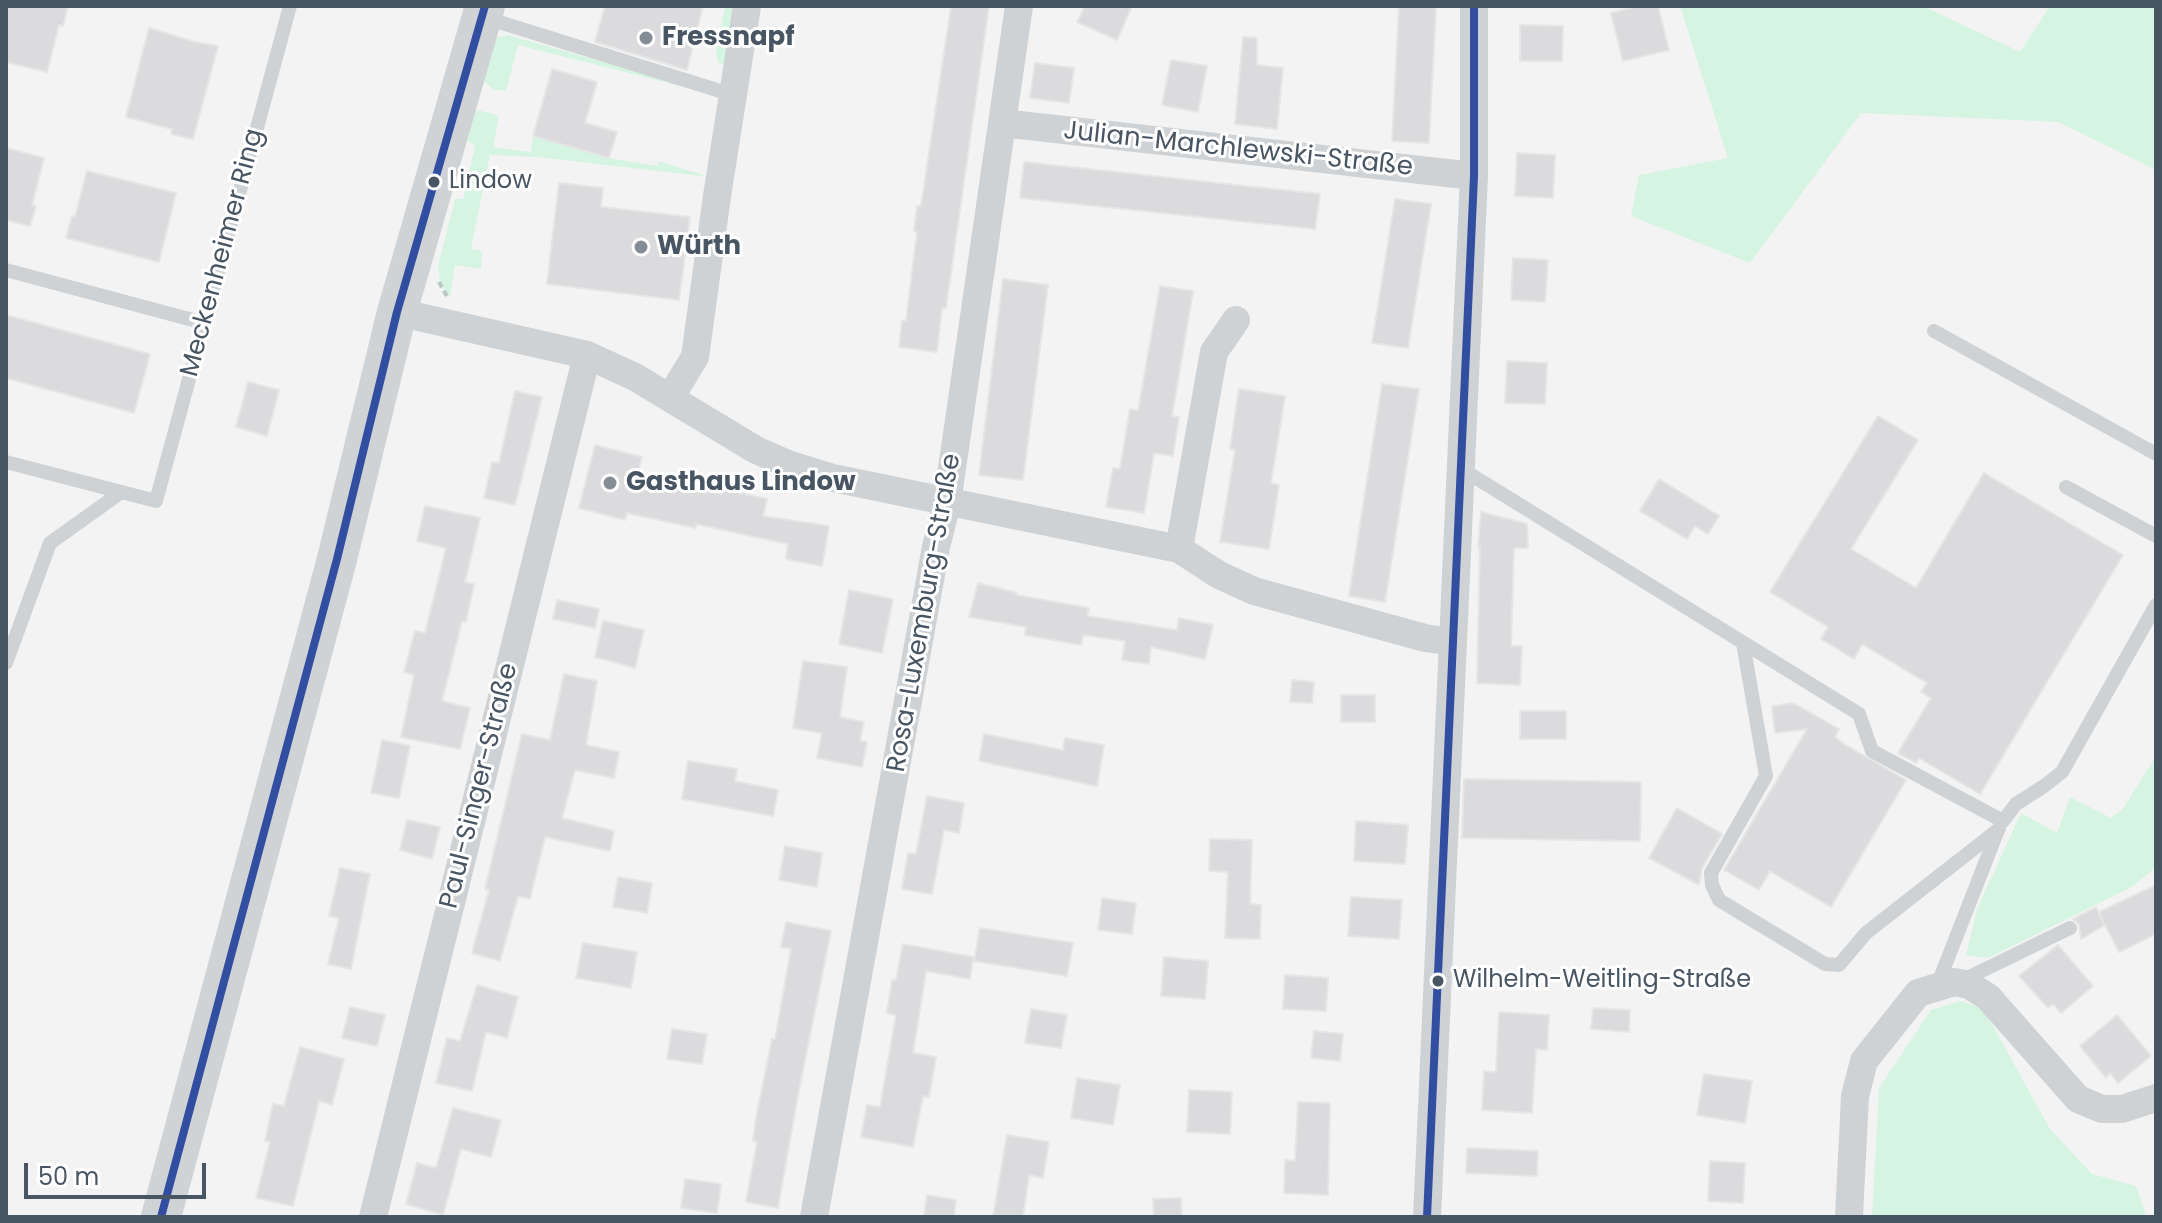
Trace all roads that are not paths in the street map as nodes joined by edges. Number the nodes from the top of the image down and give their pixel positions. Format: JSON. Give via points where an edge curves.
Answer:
{"nodes":[{"id":1,"x":290,"y":6,"type":"edge"},
{"id":2,"x":747,"y":6,"type":"edge"},
{"id":3,"x":1019,"y":6,"type":"edge"},
{"id":4,"x":1474,"y":6,"type":"edge"},
{"id":5,"x":484,"y":11,"type":"edge"},
{"id":6,"x":733,"y":95,"type":"junction"},
{"id":7,"x":1002,"y":123,"type":"junction"},
{"id":8,"x":1474,"y":176,"type":"junction"},
{"id":9,"x":6,"y":270,"type":"edge"},
{"id":10,"x":397,"y":312,"type":"junction"},
{"id":11,"x":1236,"y":320,"type":"dead end"},
{"id":12,"x":204,"y":323,"type":"junction"},
{"id":13,"x":1934,"y":331,"type":"dead end"},
{"id":14,"x":587,"y":355,"type":"junction"},
{"id":15,"x":670,"y":398,"type":"junction"},
{"id":16,"x":2156,"y":454,"type":"edge"},
{"id":17,"x":6,"y":462,"type":"edge"},
{"id":18,"x":1460,"y":468,"type":"junction"},
{"id":19,"x":2066,"y":487,"type":"dead end"},
{"id":20,"x":120,"y":493,"type":"junction"},
{"id":21,"x":947,"y":503,"type":"junction"},
{"id":22,"x":2156,"y":536,"type":"edge"},
{"id":23,"x":1179,"y":549,"type":"junction"},
{"id":24,"x":2156,"y":605,"type":"edge"},
{"id":25,"x":1453,"y":642,"type":"junction"},
{"id":26,"x":1743,"y":643,"type":"junction"},
{"id":27,"x":6,"y":663,"type":"edge"},
{"id":28,"x":2001,"y":825,"type":"junction"},
{"id":29,"x":2070,"y":928,"type":"dead end"},
{"id":30,"x":1947,"y":984,"type":"junction"},
{"id":31,"x":2156,"y":1098,"type":"edge"},
{"id":32,"x":161,"y":1217,"type":"edge"},
{"id":33,"x":373,"y":1217,"type":"edge"},
{"id":34,"x":814,"y":1217,"type":"edge"},
{"id":35,"x":1427,"y":1217,"type":"edge"},
{"id":36,"x":1849,"y":1217,"type":"edge"}],
"edges":[{"from":1,"to":12,"type":"lane","name":"Meckenheimer Ring"},
{"from":2,"to":6,"type":"street"},
{"from":3,"to":7,"type":"street","name":"Rosa-Luxemburg-Straße"},
{"from":4,"to":8,"type":"street"},
{"from":5,"to":6,"type":"lane"},
{"from":5,"to":10,"type":"main road"},
{"from":6,"to":15,"type":"street","via":[[695,357]]},
{"from":7,"to":8,"type":"street","name":"Julian-Marchlewski-Straße"},
{"from":7,"to":21,"type":"street","name":"Rosa-Luxemburg-Straße"},
{"from":8,"to":18,"type":"street"},
{"from":9,"to":12,"type":"lane"},
{"from":10,"to":14,"type":"street"},
{"from":10,"to":32,"type":"main road","via":[[337,559]]},
{"from":11,"to":23,"type":"street","via":[[1214,352]]},
{"from":12,"to":20,"type":"lane","name":"Meckenheimer Ring","via":[[156,501]]},
{"from":13,"to":16,"type":"lane"},
{"from":14,"to":15,"type":"street"},
{"from":14,"to":33,"type":"street","name":"Paul-Singer-Straße"},
{"from":15,"to":21,"type":"street","via":[[788,464]]},
{"from":17,"to":20,"type":"lane"},
{"from":18,"to":25,"type":"street"},
{"from":18,"to":26,"type":"lane"},
{"from":19,"to":22,"type":"lane"},
{"from":20,"to":27,"type":"lane","via":[[50,543]]},
{"from":21,"to":23,"type":"street"},
{"from":21,"to":34,"type":"street","name":"Rosa-Luxemburg-Straße"},
{"from":23,"to":25,"type":"street","via":[[1254,591]]},
{"from":24,"to":28,"type":"lane","via":[[2062,772],[2016,804]]},
{"from":25,"to":35,"type":"street"},
{"from":26,"to":28,"type":"lane","via":[[1859,714],[1872,751]]},
{"from":26,"to":28,"type":"lane","via":[[1766,776],[1711,873],[1719,900],[1825,964],[1839,965],[1866,933]]},
{"from":28,"to":30,"type":"lane"},
{"from":29,"to":30,"type":"lane"},
{"from":30,"to":31,"type":"street","via":[[1969,985],[1988,997],[2078,1099],[2102,1109],[2122,1109]]},
{"from":30,"to":36,"type":"street","via":[[1918,993],[1864,1061],[1855,1096]]}]}
